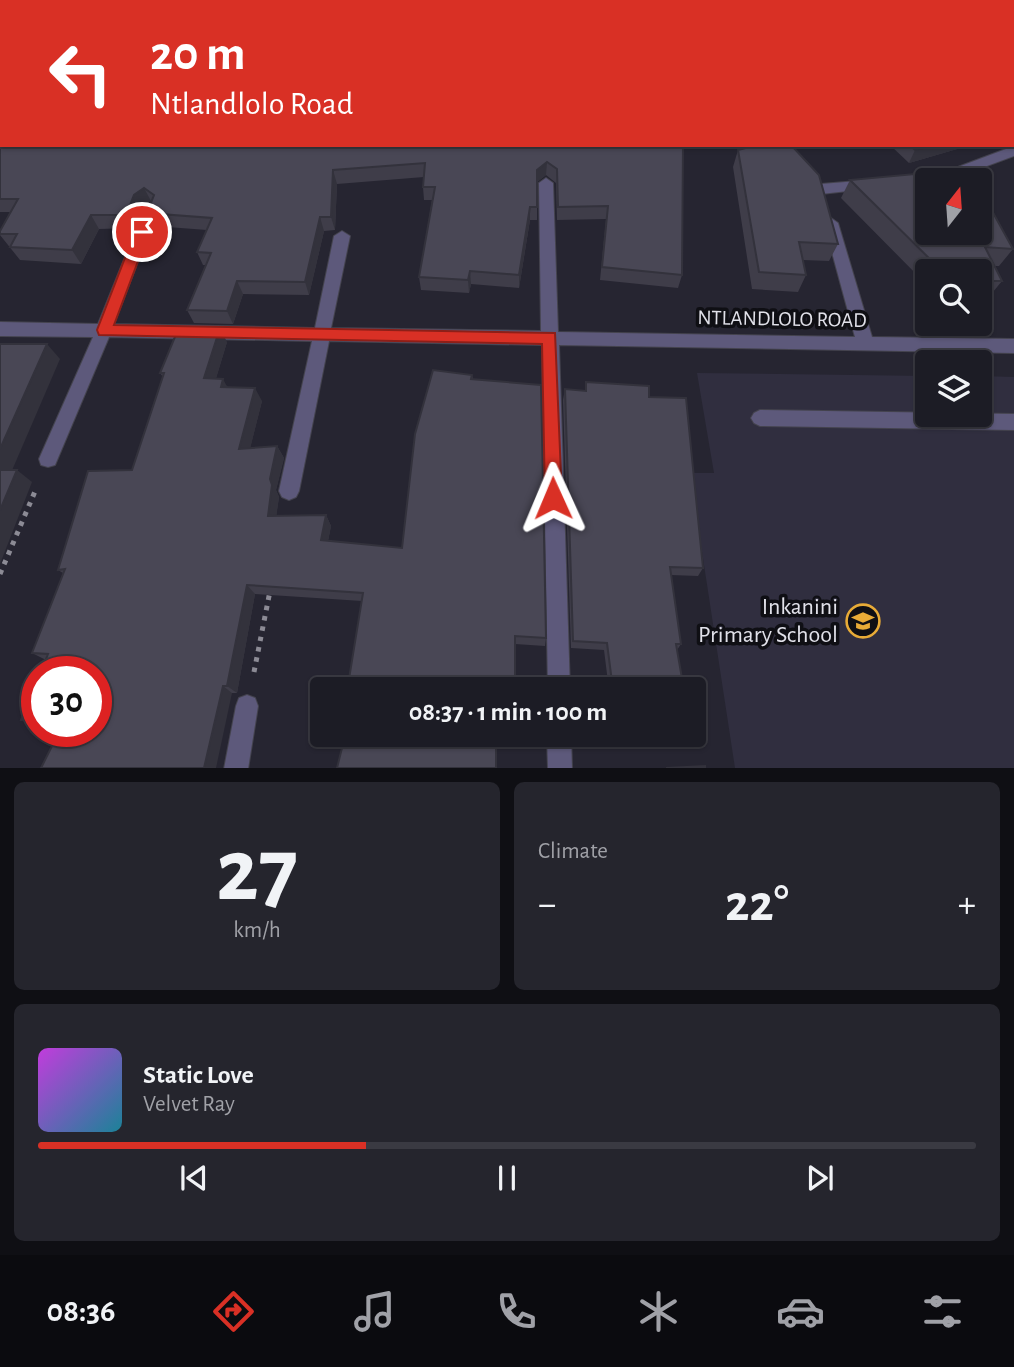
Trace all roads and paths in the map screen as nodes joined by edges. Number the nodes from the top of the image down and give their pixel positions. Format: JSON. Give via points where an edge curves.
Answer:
{"nodes":[{"id":1,"x":1008,"y":153,"type":"edge"},
{"id":2,"x":970,"y":168,"type":"edge"},
{"id":3,"x":546,"y":183,"type":"dead end"},
{"id":4,"x":887,"y":184,"type":"edge"},
{"id":5,"x":151,"y":209,"type":"edge"},
{"id":6,"x":342,"y":236,"type":"dead end"},
{"id":7,"x":0,"y":329,"type":"edge"},
{"id":8,"x":104,"y":330,"type":"junction"},
{"id":9,"x":323,"y":334,"type":"junction"},
{"id":10,"x":550,"y":338,"type":"junction"},
{"id":11,"x":865,"y":343,"type":"junction"},
{"id":12,"x":1014,"y":346,"type":"edge"},
{"id":13,"x":760,"y":418,"type":"dead end"},
{"id":14,"x":1014,"y":422,"type":"edge"},
{"id":15,"x":48,"y":459,"type":"joint"},
{"id":16,"x":289,"y":491,"type":"dead end"},
{"id":17,"x":0,"y":574,"type":"edge"},
{"id":18,"x":271,"y":585,"type":"edge"},
{"id":19,"x":559,"y":677,"type":"edge"},
{"id":20,"x":247,"y":706,"type":"joint"},
{"id":21,"x":559,"y":747,"type":"edge"},
{"id":22,"x":236,"y":768,"type":"edge"},
{"id":23,"x":560,"y":768,"type":"edge"}],
"edges":[{"from":1,"to":2,"type":"street"},
{"from":3,"to":10,"type":"street"},
{"from":4,"to":11,"type":"street","via":[[817,184]]},
{"from":5,"to":8,"type":"street"},
{"from":6,"to":9,"type":"street"},
{"from":7,"to":8,"type":"street","name":"NTLANDLOLO ROAD"},
{"from":8,"to":9,"type":"street","name":"NTLANDLOLO ROAD"},
{"from":8,"to":15,"type":"street"},
{"from":9,"to":10,"type":"street","name":"NTLANDLOLO ROAD"},
{"from":9,"to":16,"type":"street"},
{"from":10,"to":11,"type":"street","name":"NTLANDLOLO ROAD"},
{"from":10,"to":19,"type":"street"},
{"from":11,"to":12,"type":"street","name":"NTLANDLOLO ROAD"},
{"from":13,"to":14,"type":"street"},
{"from":15,"to":17,"type":"path"},
{"from":18,"to":20,"type":"path"},
{"from":20,"to":22,"type":"street"},
{"from":21,"to":23,"type":"street"}]}
